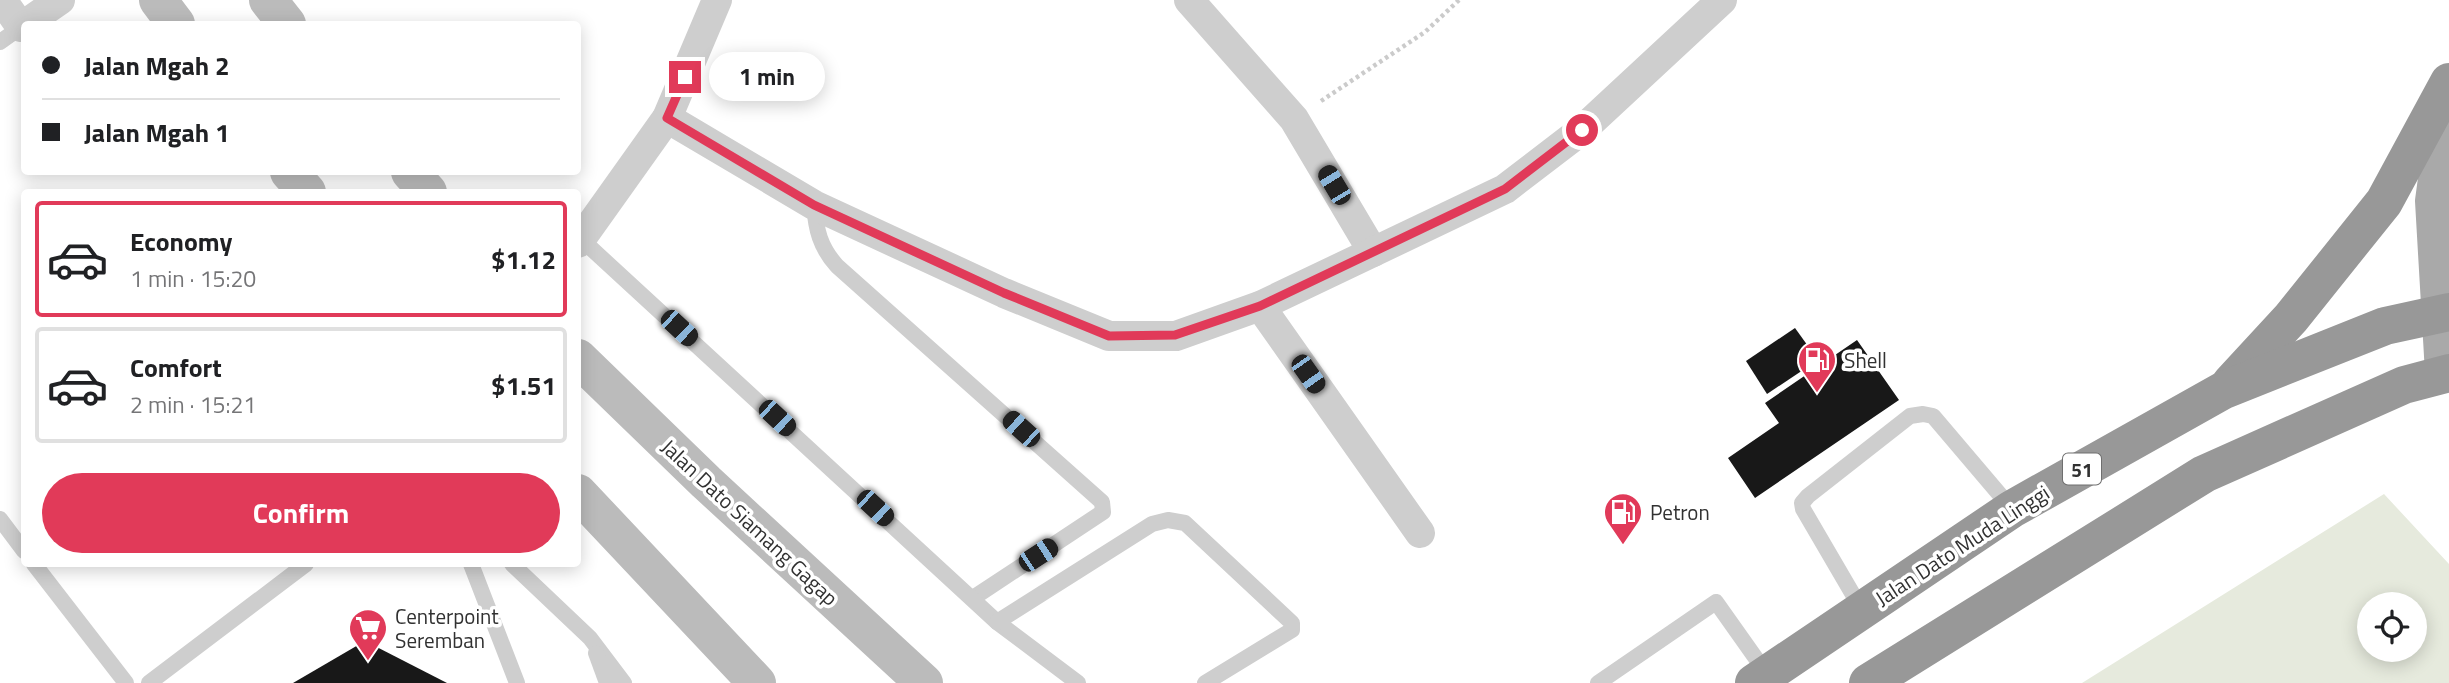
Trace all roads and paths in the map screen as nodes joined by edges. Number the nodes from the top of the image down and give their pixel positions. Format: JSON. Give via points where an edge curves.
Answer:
{"nodes":[{"id":1,"x":2,"y":0,"type":"edge"},
{"id":2,"x":60,"y":0,"type":"edge"},
{"id":3,"x":158,"y":0,"type":"edge"},
{"id":4,"x":268,"y":0,"type":"edge"},
{"id":5,"x":718,"y":0,"type":"edge"},
{"id":6,"x":1189,"y":0,"type":"edge"},
{"id":7,"x":1459,"y":0,"type":"edge"},
{"id":8,"x":1722,"y":0,"type":"edge"},
{"id":9,"x":29,"y":21,"type":"edge"},
{"id":10,"x":174,"y":21,"type":"edge"},
{"id":11,"x":286,"y":21,"type":"edge"},
{"id":12,"x":10,"y":34,"type":"edge"},
{"id":13,"x":2449,"y":82,"type":"edge"},
{"id":14,"x":2449,"y":91,"type":"edge"},
{"id":15,"x":667,"y":118,"type":"junction"},
{"id":16,"x":1294,"y":119,"type":"junction"},
{"id":17,"x":292,"y":175,"type":"edge"},
{"id":18,"x":413,"y":175,"type":"edge"},
{"id":19,"x":304,"y":189,"type":"edge"},
{"id":20,"x":425,"y":189,"type":"edge"},
{"id":21,"x":814,"y":205,"type":"junction"},
{"id":22,"x":581,"y":238,"type":"edge"},
{"id":23,"x":581,"y":243,"type":"edge"},
{"id":24,"x":1373,"y":252,"type":"junction"},
{"id":25,"x":1260,"y":306,"type":"junction"},
{"id":26,"x":2444,"y":312,"type":"edge"},
{"id":27,"x":581,"y":361,"type":"edge"},
{"id":28,"x":2446,"y":373,"type":"edge"},
{"id":29,"x":2224,"y":390,"type":"junction"},
{"id":30,"x":581,"y":496,"type":"edge"},
{"id":31,"x":2011,"y":509,"type":"junction"},
{"id":32,"x":0,"y":519,"type":"edge"},
{"id":33,"x":1420,"y":534,"type":"dead end"},
{"id":34,"x":21,"y":547,"type":"edge"},
{"id":35,"x":36,"y":567,"type":"edge"},
{"id":36,"x":302,"y":567,"type":"edge"},
{"id":37,"x":472,"y":567,"type":"edge"},
{"id":38,"x":515,"y":567,"type":"edge"},
{"id":39,"x":973,"y":598,"type":"junction"},
{"id":40,"x":1862,"y":610,"type":"junction"},
{"id":41,"x":997,"y":622,"type":"junction"},
{"id":42,"x":590,"y":638,"type":"junction"},
{"id":43,"x":1761,"y":679,"type":"edge"},
{"id":44,"x":125,"y":683,"type":"edge"},
{"id":45,"x":149,"y":683,"type":"edge"},
{"id":46,"x":517,"y":683,"type":"edge"},
{"id":47,"x":607,"y":683,"type":"edge"},
{"id":48,"x":624,"y":683,"type":"edge"},
{"id":49,"x":757,"y":683,"type":"edge"},
{"id":50,"x":924,"y":683,"type":"edge"},
{"id":51,"x":1078,"y":683,"type":"edge"},
{"id":52,"x":1205,"y":683,"type":"edge"},
{"id":53,"x":1598,"y":683,"type":"edge"},
{"id":54,"x":1868,"y":683,"type":"edge"}],
"edges":[{"from":1,"to":12,"type":"street"},
{"from":2,"to":9,"type":"street"},
{"from":3,"to":10,"type":"main road"},
{"from":4,"to":11,"type":"main road"},
{"from":5,"to":15,"type":"street"},
{"from":6,"to":16,"type":"street"},
{"from":7,"to":16,"type":"path","via":[[1425,32]]},
{"from":8,"to":24,"type":"street","via":[[1582,130],[1505,189]]},
{"from":13,"to":29,"type":"highway","via":[[2384,202],[2291,318]]},
{"from":14,"to":26,"type":"main road","via":[[2434,201]]},
{"from":15,"to":21,"type":"street"},
{"from":15,"to":22,"type":"street"},
{"from":16,"to":24,"type":"street"},
{"from":17,"to":19,"type":"main road"},
{"from":18,"to":20,"type":"main road"},
{"from":21,"to":25,"type":"street","via":[[1109,336],[1175,335]]},
{"from":21,"to":39,"type":"lane","via":[[817,233],[837,266],[1102,502],[1103,512]]},
{"from":23,"to":39,"type":"lane"},
{"from":24,"to":25,"type":"street"},
{"from":25,"to":33,"type":"street"},
{"from":26,"to":28,"type":"main road"},
{"from":26,"to":29,"type":"highway","name":"Jalan Dato Muda Linggi","number":"51","via":[[2385,326]]},
{"from":27,"to":50,"type":"main road","name":"Jalan Dato Siamang Gagap"},
{"from":28,"to":54,"type":"highway","via":[[2404,385],[2204,474]]},
{"from":29,"to":31,"type":"highway","name":"Jalan Dato Muda Linggi","number":"51"},
{"from":30,"to":49,"type":"main road"},
{"from":31,"to":40,"type":"highway","name":"Jalan Dato Muda Linggi","number":"51"},
{"from":31,"to":40,"type":"lane","via":[[1933,416],[1910,416],[1802,503]]},
{"from":32,"to":34,"type":"lane"},
{"from":35,"to":44,"type":"lane"},
{"from":36,"to":45,"type":"lane"},
{"from":37,"to":46,"type":"lane"},
{"from":38,"to":42,"type":"lane"},
{"from":39,"to":41,"type":"lane"},
{"from":40,"to":43,"type":"highway","name":"Jalan Dato Muda Linggi","number":"51"},
{"from":41,"to":51,"type":"lane"},
{"from":41,"to":52,"type":"lane","via":[[1152,524],[1168,520],[1185,523],[1292,623],[1292,631]]},
{"from":42,"to":47,"type":"lane"},
{"from":42,"to":48,"type":"lane"},
{"from":43,"to":53,"type":"lane","via":[[1716,602]]}]}
